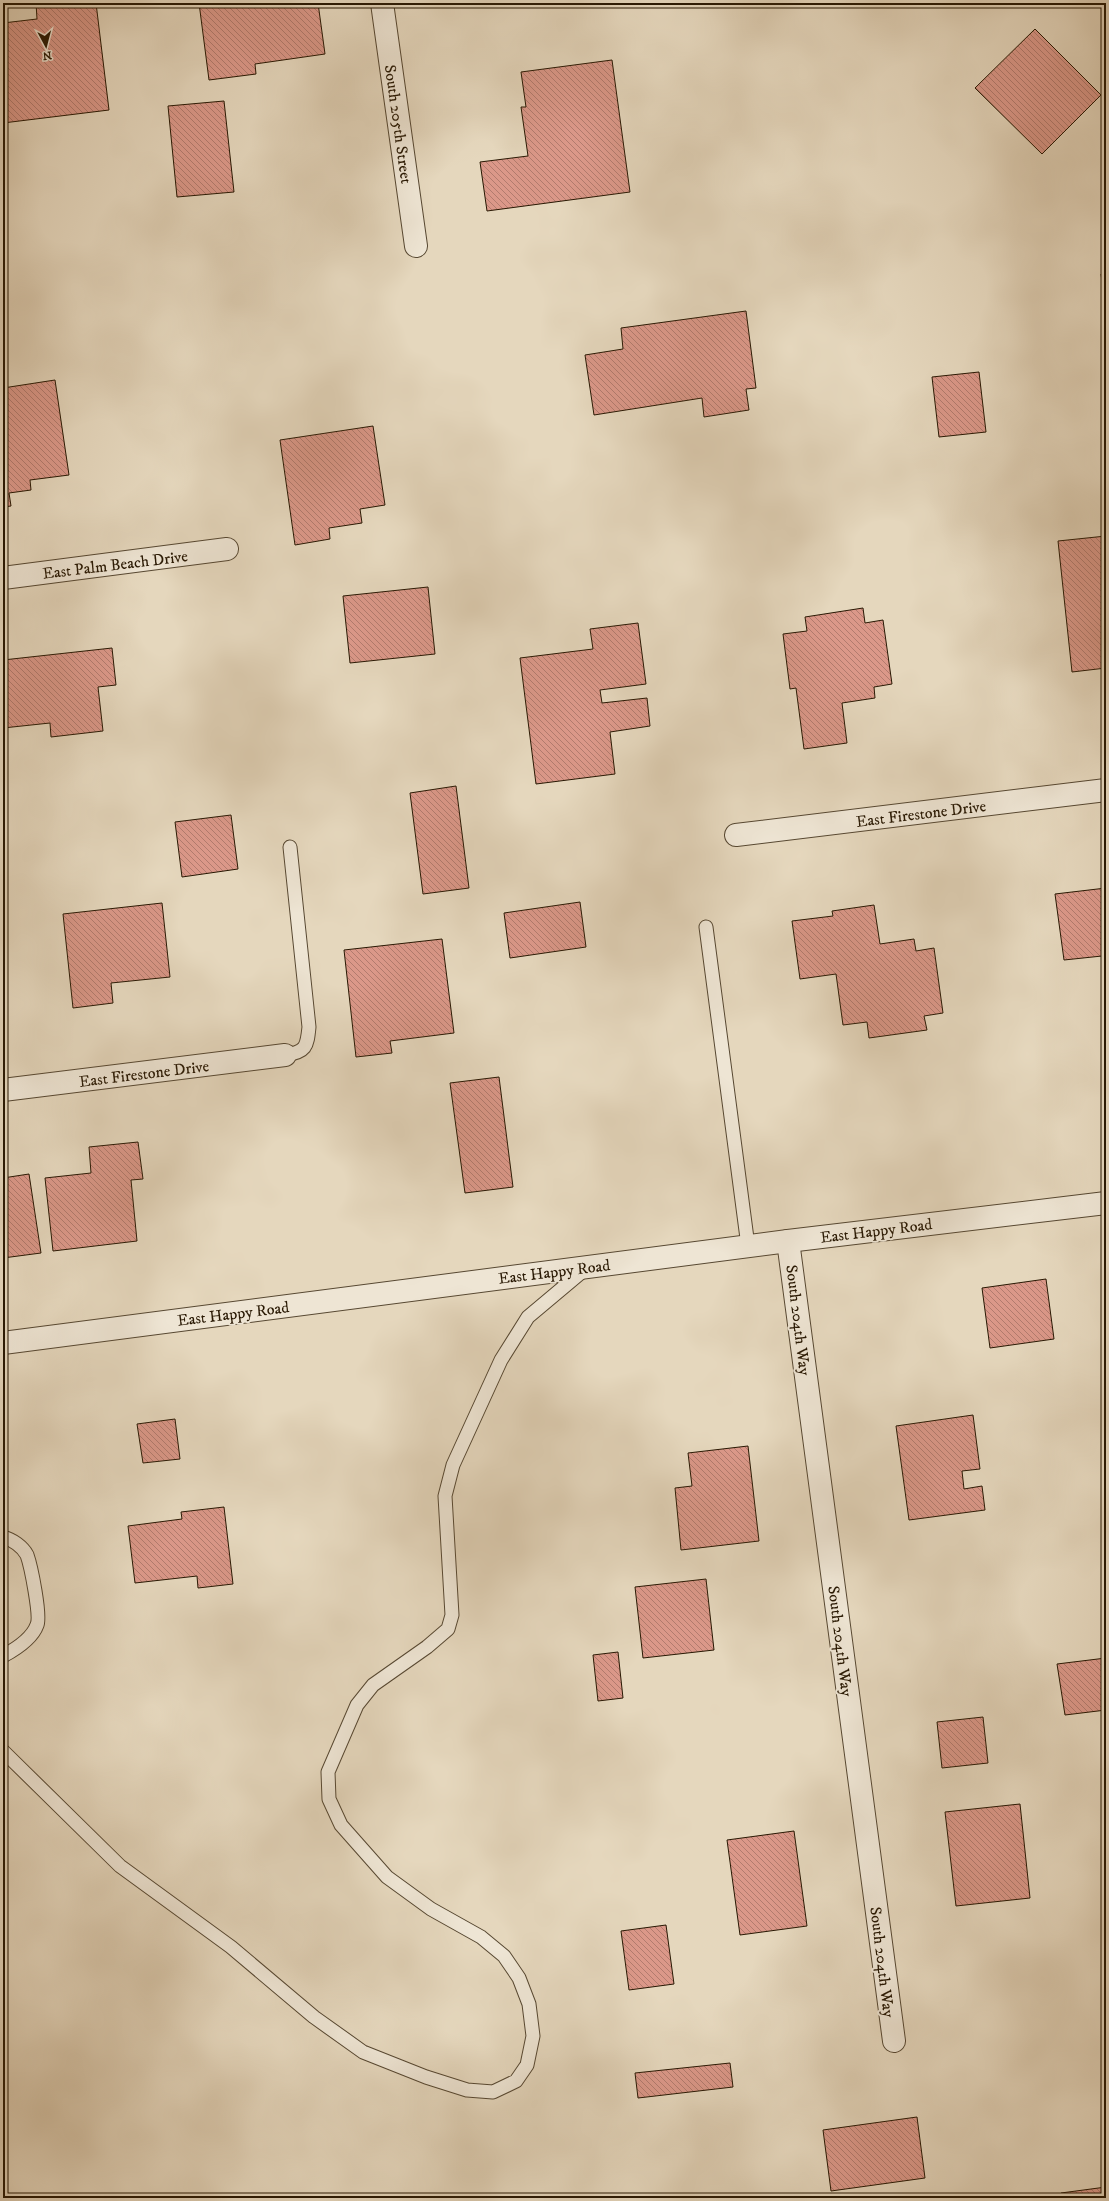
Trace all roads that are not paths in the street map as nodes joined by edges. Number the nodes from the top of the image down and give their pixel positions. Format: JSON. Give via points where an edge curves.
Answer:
{"nodes":[{"id":1,"x":382,"y":3,"type":"edge"},
{"id":2,"x":416,"y":246,"type":"dead end"},
{"id":3,"x":227,"y":549,"type":"dead end"},
{"id":4,"x":3,"y":578,"type":"edge"},
{"id":5,"x":1106,"y":790,"type":"edge"},
{"id":6,"x":736,"y":835,"type":"dead end"},
{"id":7,"x":290,"y":847,"type":"dead end"},
{"id":8,"x":706,"y":927,"type":"dead end"},
{"id":9,"x":285,"y":1055,"type":"joint"},
{"id":10,"x":3,"y":1090,"type":"edge"},
{"id":11,"x":1106,"y":1203,"type":"edge"},
{"id":12,"x":788,"y":1241,"type":"junction"},
{"id":13,"x":748,"y":1246,"type":"junction"},
{"id":14,"x":587,"y":1267,"type":"junction"},
{"id":15,"x":3,"y":1343,"type":"edge"},
{"id":16,"x":3,"y":1537,"type":"edge"},
{"id":17,"x":3,"y":1656,"type":"edge"},
{"id":18,"x":3,"y":1751,"type":"edge"},
{"id":19,"x":894,"y":2041,"type":"dead end"}],
"edges":[{"from":1,"to":2,"type":"street","name":"South 205th Street"},
{"from":3,"to":4,"type":"street","name":"East Palm Beach Drive"},
{"from":5,"to":6,"type":"street","name":"East Firestone Drive"},
{"from":7,"to":9,"type":"lane","via":[[309,1027],[307,1044],[299,1053]]},
{"from":8,"to":13,"type":"lane"},
{"from":9,"to":10,"type":"street","name":"East Firestone Drive"},
{"from":11,"to":12,"type":"street","name":"East Happy Road"},
{"from":12,"to":13,"type":"street","name":"East Happy Road"},
{"from":12,"to":19,"type":"street","name":"South 204th Way"},
{"from":13,"to":14,"type":"street","name":"East Happy Road"},
{"from":14,"to":15,"type":"street","name":"East Happy Road"},
{"from":14,"to":18,"type":"lane","via":[[528,1316],[501,1360],[453,1465],[445,1496],[452,1615],[448,1629],[373,1685],[357,1704],[328,1772],[329,1799],[341,1824],[387,1877],[431,1908],[481,1937],[504,1956],[519,1978],[529,2004],[533,2036],[527,2065],[516,2081],[493,2092],[467,2090],[363,2052],[314,2017],[231,1947],[120,1866]]},
{"from":16,"to":17,"type":"lane","via":[[19,1546],[27,1555],[38,1608],[38,1624],[32,1635]]}]}
